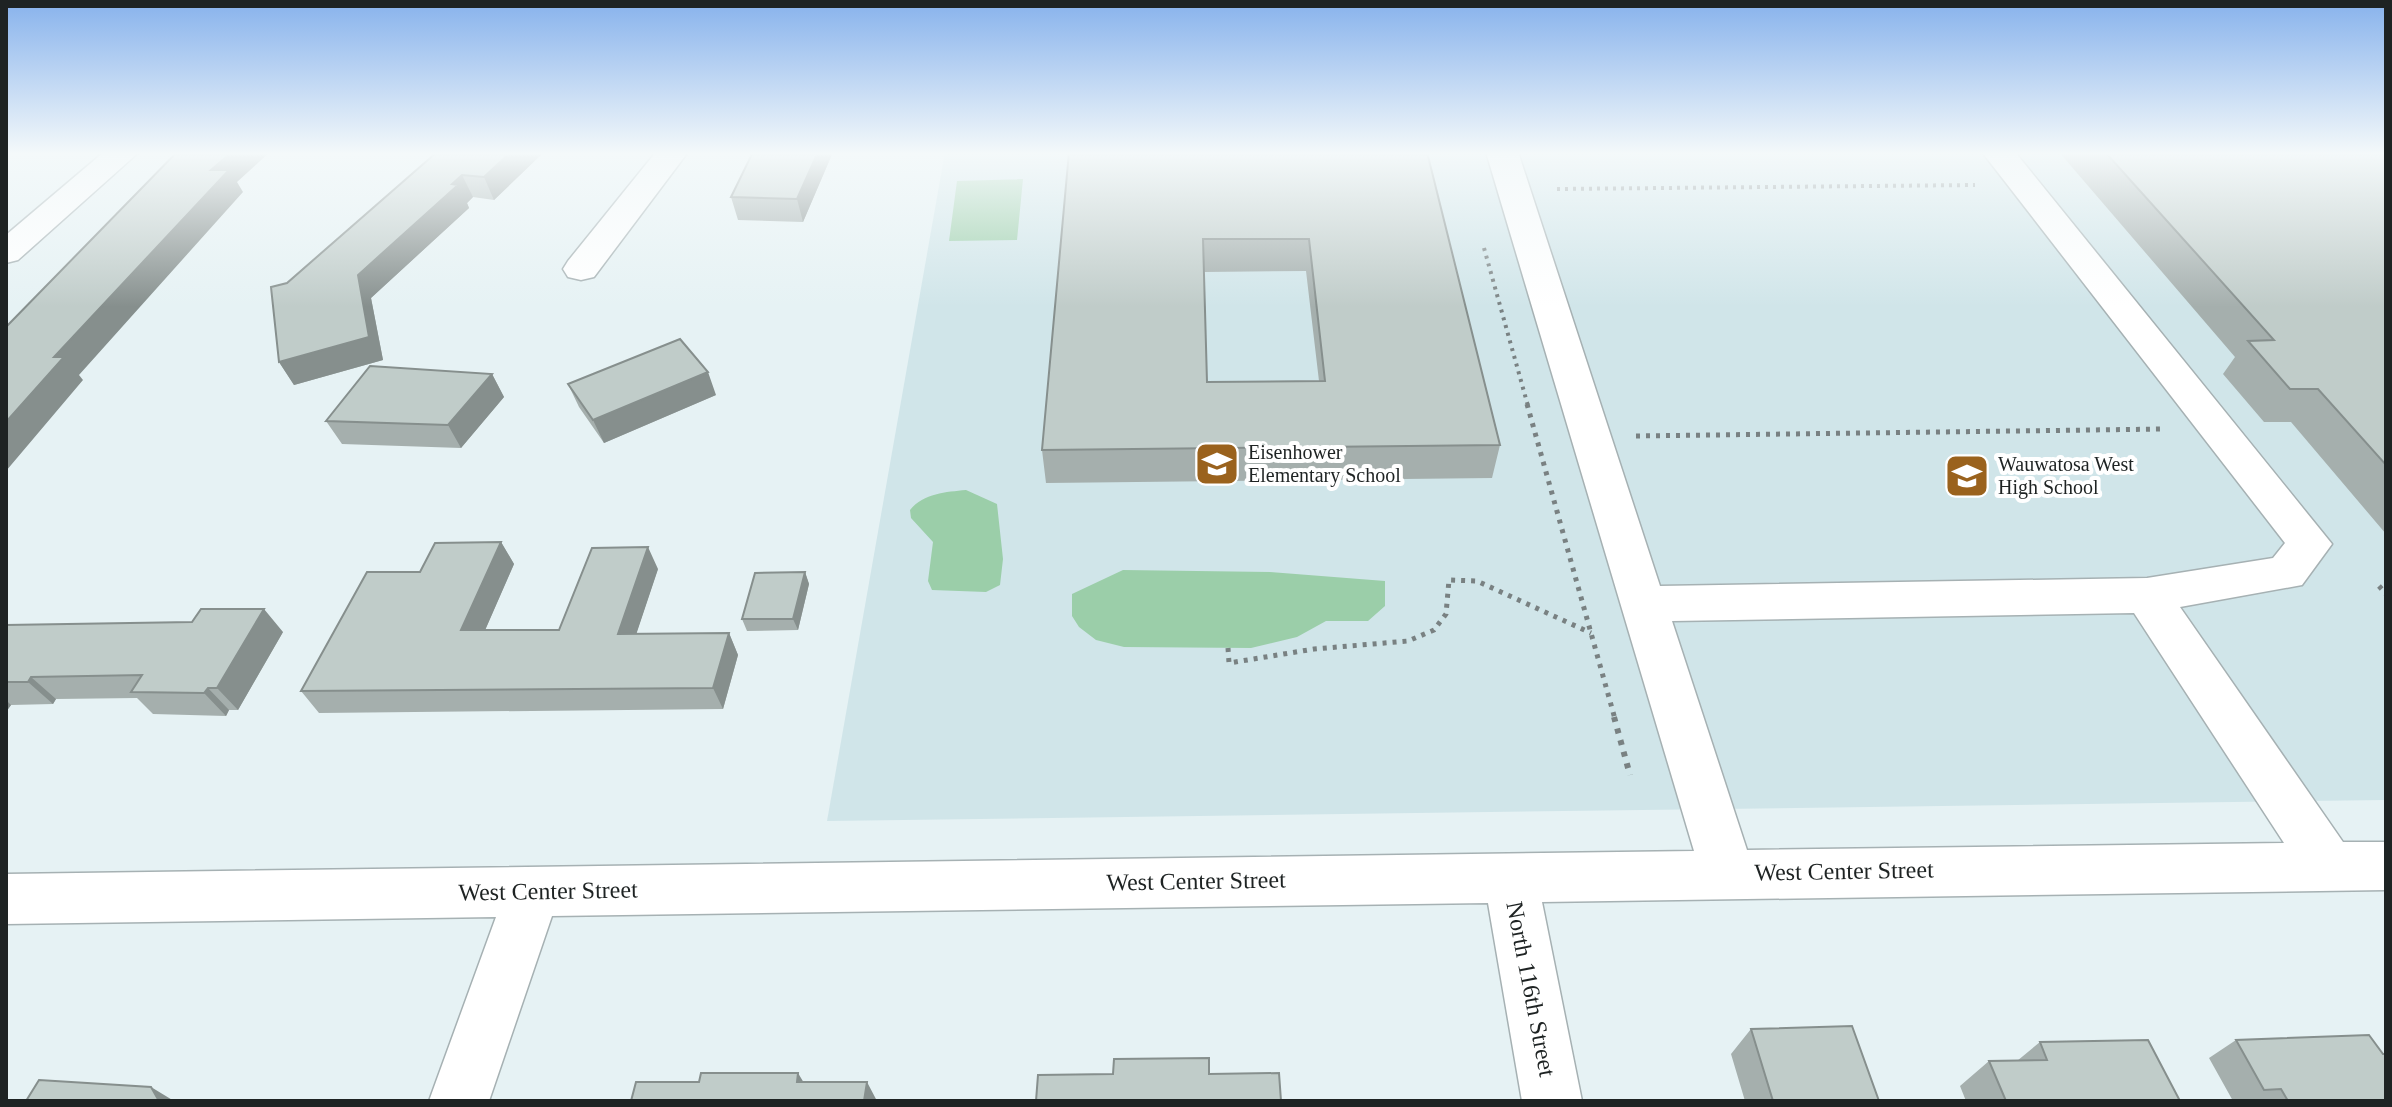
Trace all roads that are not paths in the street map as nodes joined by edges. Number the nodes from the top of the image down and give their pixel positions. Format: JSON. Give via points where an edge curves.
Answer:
{"nodes":[{"id":1,"x":63,"y":204,"type":"edge"},
{"id":2,"x":632,"y":204,"type":"edge"},
{"id":3,"x":1518,"y":204,"type":"edge"},
{"id":4,"x":2039,"y":204,"type":"edge"},
{"id":5,"x":6,"y":253,"type":"edge"},
{"id":6,"x":581,"y":269,"type":"dead end"},
{"id":7,"x":2147,"y":595,"type":"junction"},
{"id":8,"x":1645,"y":604,"type":"junction"},
{"id":9,"x":2328,"y":865,"type":"junction"},
{"id":10,"x":2386,"y":866,"type":"edge"},
{"id":11,"x":1727,"y":872,"type":"junction"},
{"id":12,"x":1510,"y":877,"type":"junction"},
{"id":13,"x":533,"y":891,"type":"junction"},
{"id":14,"x":6,"y":899,"type":"edge"},
{"id":15,"x":459,"y":1101,"type":"edge"},
{"id":16,"x":1552,"y":1101,"type":"edge"}],
"edges":[{"from":1,"to":5,"type":"street"},
{"from":2,"to":6,"type":"street"},
{"from":3,"to":8,"type":"street"},
{"from":4,"to":7,"type":"street","via":[[2310,544],[2286,573]]},
{"from":7,"to":8,"type":"street"},
{"from":7,"to":9,"type":"street"},
{"from":8,"to":11,"type":"street"},
{"from":9,"to":10,"type":"street","name":"West Center Street"},
{"from":9,"to":11,"type":"street","name":"West Center Street"},
{"from":11,"to":12,"type":"street","name":"West Center Street"},
{"from":12,"to":13,"type":"street","name":"West Center Street"},
{"from":12,"to":16,"type":"street","name":"North 116th Street"},
{"from":13,"to":14,"type":"street","name":"West Center Street"},
{"from":13,"to":15,"type":"street"}]}
